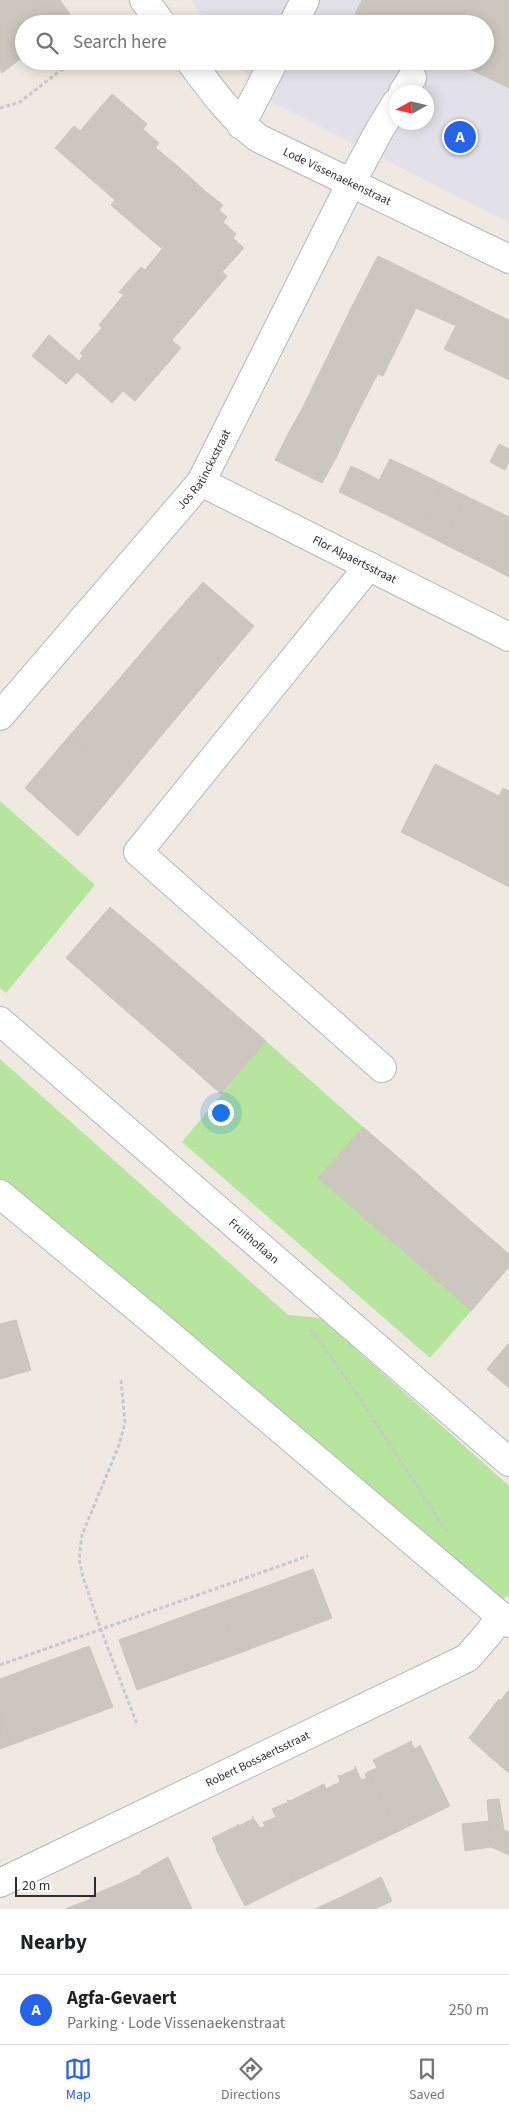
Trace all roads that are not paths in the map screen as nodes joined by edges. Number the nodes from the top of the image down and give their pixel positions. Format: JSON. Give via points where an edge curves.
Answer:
{"nodes":[{"id":1,"x":144,"y":0,"type":"edge"},
{"id":2,"x":305,"y":0,"type":"edge"},
{"id":3,"x":155,"y":15,"type":"edge"},
{"id":4,"x":298,"y":15,"type":"edge"},
{"id":5,"x":197,"y":70,"type":"edge"},
{"id":6,"x":269,"y":70,"type":"edge"},
{"id":7,"x":389,"y":114,"type":"edge"},
{"id":8,"x":241,"y":125,"type":"junction"},
{"id":9,"x":351,"y":183,"type":"junction"},
{"id":10,"x":509,"y":259,"type":"edge"},
{"id":11,"x":201,"y":482,"type":"junction"},
{"id":12,"x":369,"y":566,"type":"junction"},
{"id":13,"x":509,"y":637,"type":"edge"},
{"id":14,"x":0,"y":716,"type":"edge"},
{"id":15,"x":0,"y":1021,"type":"edge"},
{"id":16,"x":382,"y":1068,"type":"dead end"},
{"id":17,"x":0,"y":1194,"type":"edge"},
{"id":18,"x":509,"y":1462,"type":"edge"},
{"id":19,"x":505,"y":1619,"type":"edge"},
{"id":20,"x":0,"y":1883,"type":"edge"}],
"edges":[{"from":1,"to":3,"type":"street"},
{"from":2,"to":4,"type":"street"},
{"from":5,"to":8,"type":"street","name":"Lode Vissenaekenstraat"},
{"from":6,"to":8,"type":"street"},
{"from":7,"to":9,"type":"street","name":"Jos Ratinckxstraat"},
{"from":8,"to":9,"type":"street","name":"Lode Vissenaekenstraat","via":[[266,142]]},
{"from":9,"to":10,"type":"street","name":"Lode Vissenaekenstraat"},
{"from":9,"to":11,"type":"street","name":"Jos Ratinckxstraat"},
{"from":11,"to":12,"type":"street","name":"Flor Alpaertsstraat"},
{"from":11,"to":14,"type":"street","name":"Jos Ratinckxstraat"},
{"from":12,"to":13,"type":"street","name":"Flor Alpaertsstraat"},
{"from":12,"to":16,"type":"street","via":[[138,852]]},
{"from":15,"to":18,"type":"street","name":"Fruithoflaan"},
{"from":17,"to":19,"type":"street"},
{"from":19,"to":20,"type":"street","name":"Robert Bossaertsstraat","via":[[467,1658]]}]}
